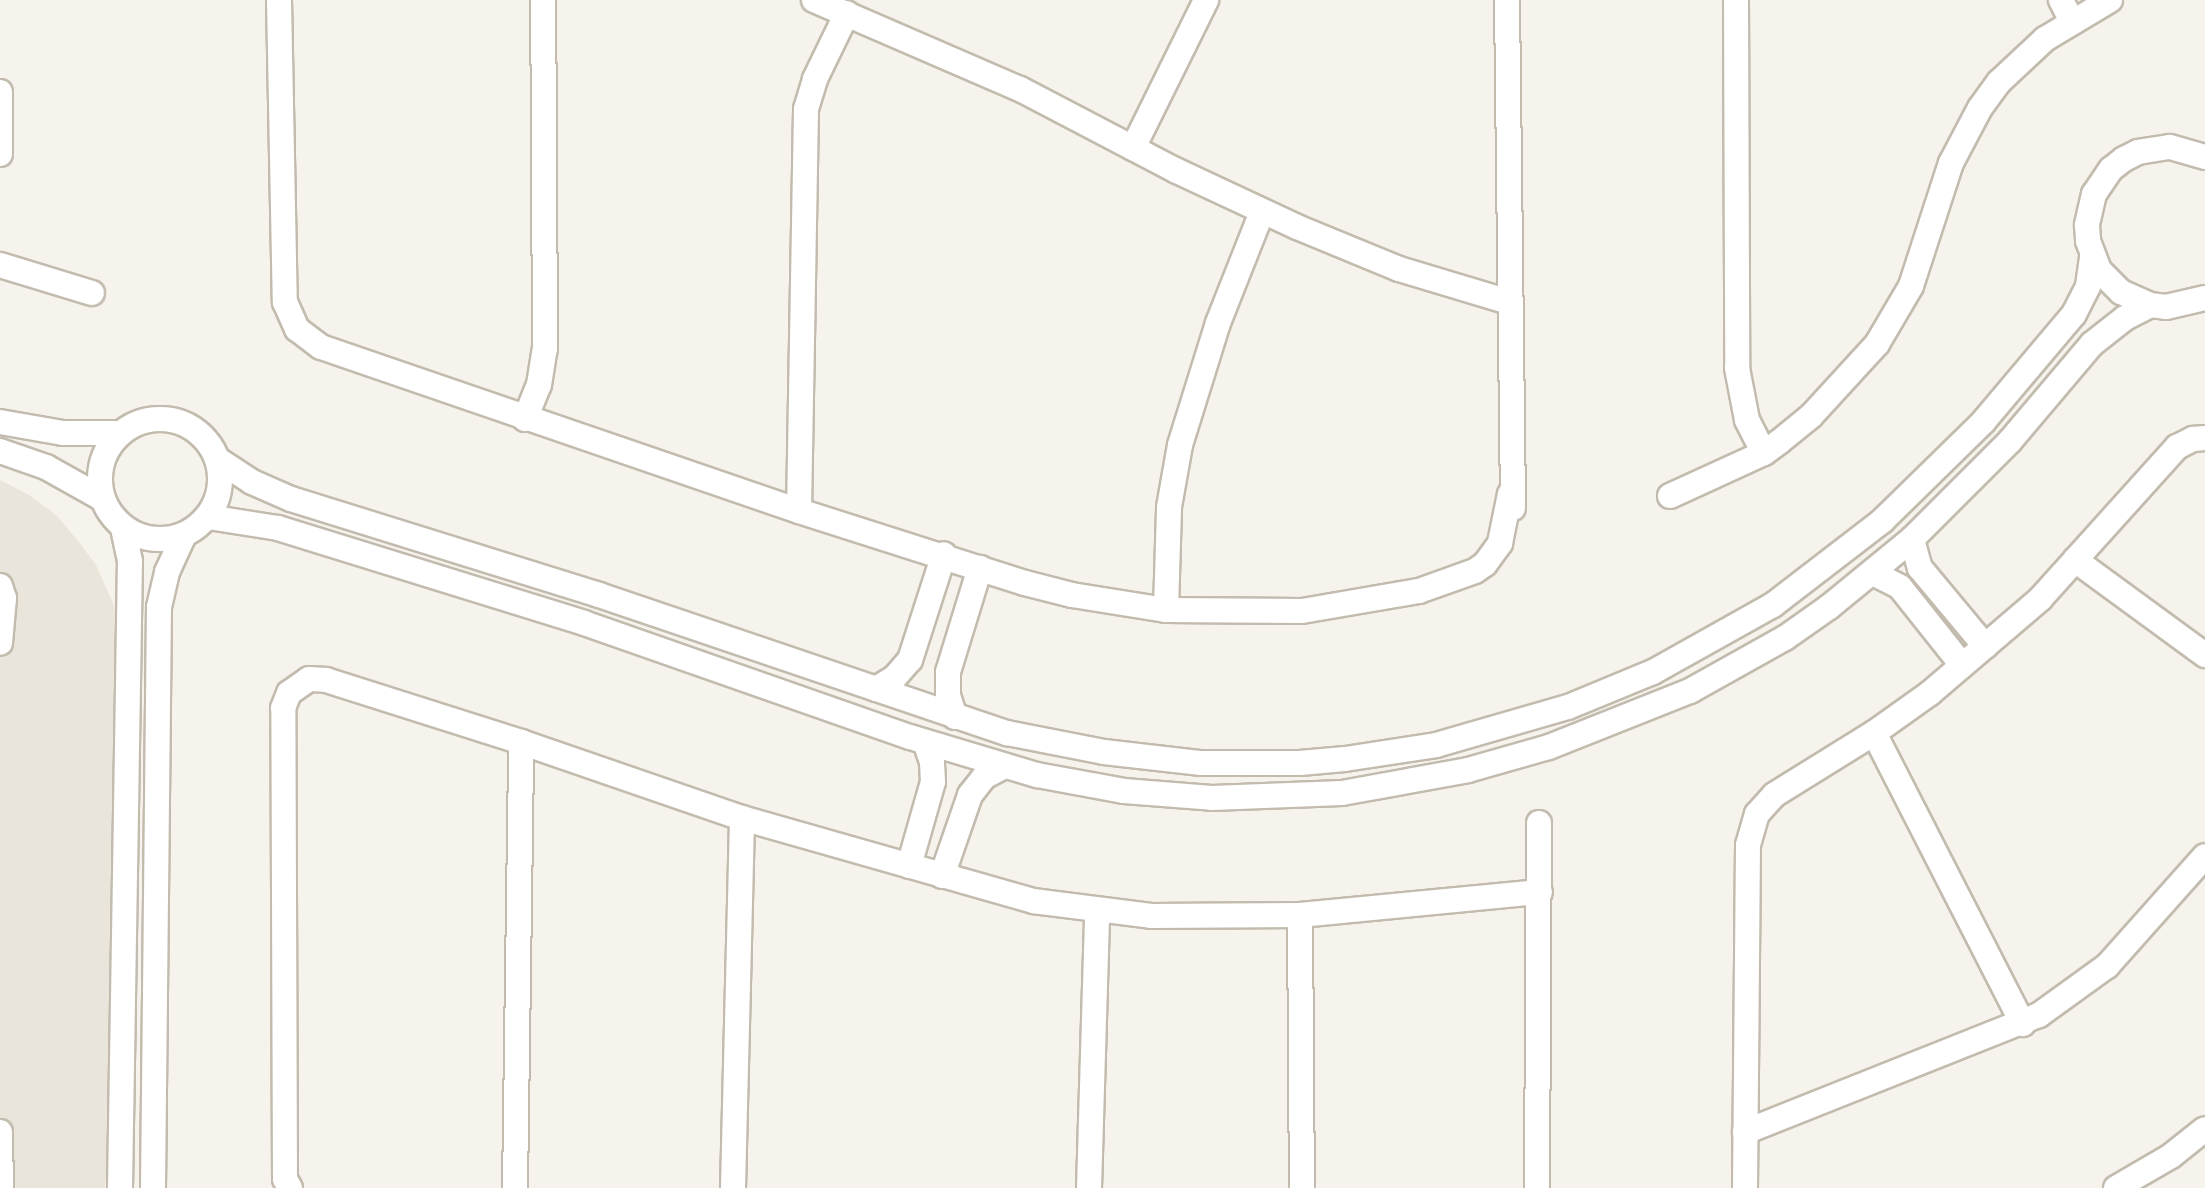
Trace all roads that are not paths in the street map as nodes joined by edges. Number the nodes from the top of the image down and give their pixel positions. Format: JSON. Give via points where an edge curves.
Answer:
{"nodes":[{"id":1,"x":279,"y":0,"type":"edge"},
{"id":2,"x":543,"y":0,"type":"edge"},
{"id":3,"x":814,"y":0,"type":"edge"},
{"id":4,"x":1206,"y":0,"type":"edge"},
{"id":5,"x":1507,"y":0,"type":"edge"},
{"id":6,"x":1736,"y":0,"type":"edge"},
{"id":7,"x":2061,"y":0,"type":"edge"},
{"id":8,"x":2110,"y":0,"type":"edge"},
{"id":9,"x":847,"y":13,"type":"junction"},
{"id":10,"x":2072,"y":22,"type":"junction"},
{"id":11,"x":0,"y":92,"type":"edge"},
{"id":12,"x":2205,"y":136,"type":"edge"},
{"id":13,"x":1133,"y":148,"type":"junction"},
{"id":14,"x":2195,"y":153,"type":"edge"},
{"id":15,"x":0,"y":154,"type":"edge"},
{"id":16,"x":1262,"y":212,"type":"junction"},
{"id":17,"x":2092,"y":256,"type":"junction"},
{"id":18,"x":0,"y":265,"type":"edge"},
{"id":19,"x":92,"y":293,"type":"dead end"},
{"id":20,"x":2205,"y":298,"type":"edge"},
{"id":21,"x":1509,"y":302,"type":"junction"},
{"id":22,"x":2150,"y":305,"type":"junction"},
{"id":23,"x":525,"y":419,"type":"junction"},
{"id":24,"x":0,"y":422,"type":"edge"},
{"id":25,"x":120,"y":433,"type":"junction"},
{"id":26,"x":2205,"y":438,"type":"edge"},
{"id":27,"x":0,"y":451,"type":"edge"},
{"id":28,"x":1764,"y":453,"type":"junction"},
{"id":29,"x":217,"y":459,"type":"junction"},
{"id":30,"x":1670,"y":496,"type":"dead end"},
{"id":31,"x":103,"y":499,"type":"junction"},
{"id":32,"x":799,"y":511,"type":"junction"},
{"id":33,"x":208,"y":517,"type":"junction"},
{"id":34,"x":123,"y":527,"type":"junction"},
{"id":35,"x":184,"y":535,"type":"junction"},
{"id":36,"x":1912,"y":539,"type":"junction"},
{"id":37,"x":944,"y":554,"type":"junction"},
{"id":38,"x":2075,"y":560,"type":"junction"},
{"id":39,"x":980,"y":568,"type":"junction"},
{"id":40,"x":1873,"y":573,"type":"junction"},
{"id":41,"x":0,"y":586,"type":"edge"},
{"id":42,"x":928,"y":605,"type":"junction"},
{"id":43,"x":1166,"y":610,"type":"junction"},
{"id":44,"x":964,"y":618,"type":"junction"},
{"id":45,"x":0,"y":643,"type":"edge"},
{"id":46,"x":1985,"y":646,"type":"junction"},
{"id":47,"x":2205,"y":655,"type":"edge"},
{"id":48,"x":1962,"y":665,"type":"junction"},
{"id":49,"x":876,"y":689,"type":"junction"},
{"id":50,"x":955,"y":717,"type":"junction"},
{"id":51,"x":1874,"y":733,"type":"junction"},
{"id":52,"x":521,"y":742,"type":"junction"},
{"id":53,"x":925,"y":742,"type":"junction"},
{"id":54,"x":1005,"y":766,"type":"junction"},
{"id":55,"x":742,"y":818,"type":"junction"},
{"id":56,"x":1539,"y":823,"type":"dead end"},
{"id":57,"x":2205,"y":856,"type":"edge"},
{"id":58,"x":909,"y":866,"type":"junction"},
{"id":59,"x":942,"y":876,"type":"junction"},
{"id":60,"x":1540,"y":892,"type":"junction"},
{"id":61,"x":1097,"y":911,"type":"junction"},
{"id":62,"x":1300,"y":915,"type":"junction"},
{"id":63,"x":2023,"y":1024,"type":"junction"},
{"id":64,"x":2205,"y":1129,"type":"edge"},
{"id":65,"x":0,"y":1132,"type":"edge"},
{"id":66,"x":1745,"y":1132,"type":"junction"},
{"id":67,"x":1,"y":1188,"type":"edge"},
{"id":68,"x":120,"y":1188,"type":"edge"},
{"id":69,"x":153,"y":1188,"type":"edge"},
{"id":70,"x":290,"y":1188,"type":"edge"},
{"id":71,"x":515,"y":1188,"type":"edge"},
{"id":72,"x":733,"y":1188,"type":"edge"},
{"id":73,"x":1089,"y":1188,"type":"edge"},
{"id":74,"x":1302,"y":1188,"type":"edge"},
{"id":75,"x":1537,"y":1188,"type":"edge"},
{"id":76,"x":1745,"y":1188,"type":"edge"},
{"id":77,"x":2116,"y":1188,"type":"edge"}],
"edges":[{"from":1,"to":23,"type":"street","via":[[282,260],[275,305],[286,337],[303,351],[365,363]]},
{"from":2,"to":23,"type":"street","via":[[545,349],[539,385]]},
{"from":3,"to":9,"type":"street"},
{"from":4,"to":13,"type":"street"},
{"from":5,"to":21,"type":"street"},
{"from":6,"to":28,"type":"street","via":[[1737,368],[1747,420]]},
{"from":7,"to":10,"type":"street"},
{"from":8,"to":10,"type":"street"},
{"from":9,"to":13,"type":"street","via":[[1020,89]]},
{"from":9,"to":32,"type":"street","via":[[806,109]]},
{"from":10,"to":28,"type":"street","via":[[1999,82],[1964,135],[1911,286],[1888,331],[1811,416]]},
{"from":11,"to":15,"type":"street"},
{"from":12,"to":14,"type":"street"},
{"from":13,"to":16,"type":"street"},
{"from":14,"to":17,"type":"street","via":[[2169,147],[2138,152],[2111,169],[2089,209]]},
{"from":16,"to":21,"type":"street","via":[[1399,269]]},
{"from":16,"to":43,"type":"street","via":[[1218,323],[1180,445],[1169,507]]},
{"from":17,"to":22,"type":"street","via":[[2121,292]]},
{"from":17,"to":50,"type":"street","via":[[2088,286],[2074,314],[1973,434],[1882,521],[1811,578],[1734,629],[1611,690],[1525,722],[1436,745],[1300,763],[1201,763],[1128,756],[1055,744]]},
{"from":18,"to":19,"type":"street"},
{"from":20,"to":22,"type":"street","via":[[2181,306]]},
{"from":21,"to":43,"type":"street","via":[[1510,494],[1500,543],[1485,564],[1419,591],[1302,611]]},
{"from":22,"to":36,"type":"street","via":[[2092,344],[2000,452]]},
{"from":23,"to":32,"type":"street"},
{"from":24,"to":25,"type":"street","via":[[63,433]]},
{"from":25,"to":29,"type":"street","via":[[152,419],[175,421],[196,431]]},
{"from":25,"to":31,"type":"street","via":[[101,464]]},
{"from":26,"to":38,"type":"street","via":[[2177,447]]},
{"from":27,"to":31,"type":"street","via":[[46,467]]},
{"from":28,"to":30,"type":"street"},
{"from":29,"to":33,"type":"street","via":[[220,489]]},
{"from":29,"to":49,"type":"street","via":[[291,499]]},
{"from":31,"to":34,"type":"street"},
{"from":32,"to":37,"type":"street"},
{"from":33,"to":35,"type":"street"},
{"from":33,"to":53,"type":"street","via":[[290,531],[584,623]]},
{"from":34,"to":35,"type":"street","via":[[159,540]]},
{"from":34,"to":68,"type":"street","via":[[130,561]]},
{"from":35,"to":69,"type":"street","via":[[159,607]]},
{"from":36,"to":40,"type":"street"},
{"from":36,"to":46,"type":"street","via":[[1920,568]]},
{"from":37,"to":39,"type":"street"},
{"from":37,"to":42,"type":"street"},
{"from":38,"to":46,"type":"street","via":[[2040,599]]},
{"from":38,"to":47,"type":"street"},
{"from":39,"to":43,"type":"street","via":[[1072,595]]},
{"from":39,"to":44,"type":"street"},
{"from":40,"to":48,"type":"street","via":[[1900,587]]},
{"from":40,"to":54,"type":"street","via":[[1785,638],[1690,691],[1589,733],[1468,770],[1342,793],[1227,799],[1124,791]]},
{"from":41,"to":45,"type":"street"},
{"from":42,"to":44,"type":"street","via":[[949,603]]},
{"from":42,"to":49,"type":"street","via":[[910,660]]},
{"from":44,"to":50,"type":"street","via":[[948,672]]},
{"from":46,"to":48,"type":"street"},
{"from":48,"to":51,"type":"street"},
{"from":49,"to":50,"type":"street"},
{"from":51,"to":63,"type":"street"},
{"from":51,"to":66,"type":"street","via":[[1774,795],[1752,824]]},
{"from":52,"to":55,"type":"street"},
{"from":52,"to":70,"type":"street","via":[[326,680],[301,682],[285,700],[285,1163]]},
{"from":52,"to":71,"type":"street"},
{"from":53,"to":54,"type":"street"},
{"from":53,"to":58,"type":"street","via":[[933,782]]},
{"from":54,"to":59,"type":"street","via":[[984,777],[970,795]]},
{"from":55,"to":58,"type":"street"},
{"from":55,"to":72,"type":"street"},
{"from":56,"to":60,"type":"street"},
{"from":57,"to":63,"type":"street","via":[[2107,966]]},
{"from":58,"to":59,"type":"street"},
{"from":59,"to":61,"type":"street","via":[[1005,895]]},
{"from":60,"to":62,"type":"street"},
{"from":60,"to":75,"type":"street"},
{"from":61,"to":62,"type":"street","via":[[1190,917]]},
{"from":61,"to":73,"type":"street"},
{"from":62,"to":74,"type":"street"},
{"from":63,"to":66,"type":"street"},
{"from":64,"to":77,"type":"street"},
{"from":65,"to":67,"type":"street"},
{"from":66,"to":76,"type":"street"}]}
